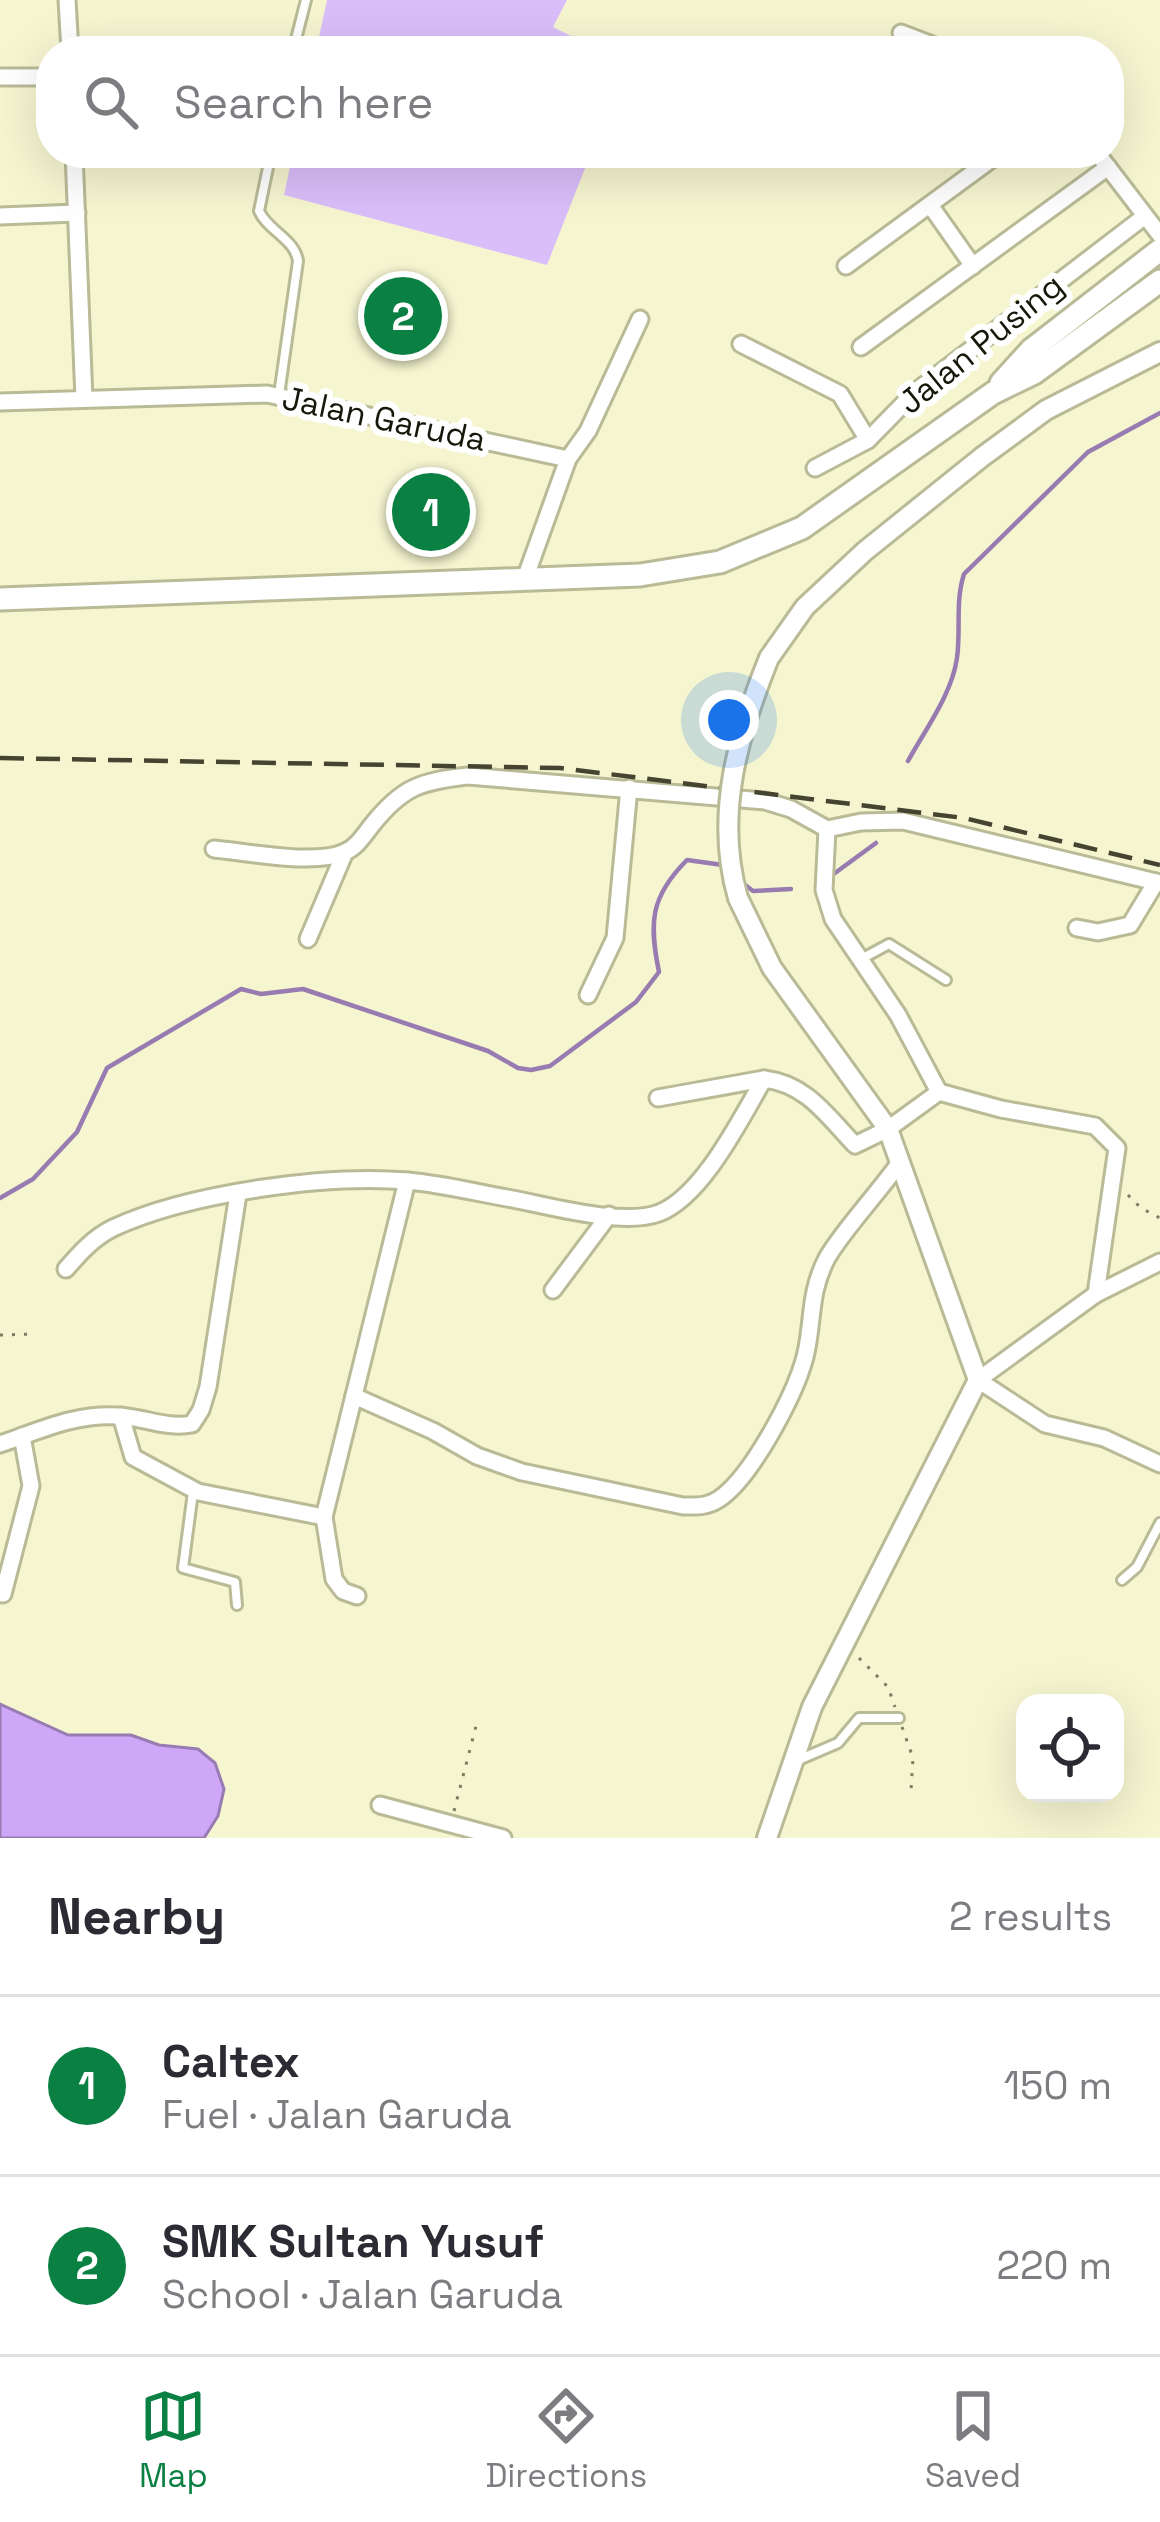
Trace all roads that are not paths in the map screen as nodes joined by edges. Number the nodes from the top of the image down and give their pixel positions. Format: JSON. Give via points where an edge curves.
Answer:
{"nodes":[{"id":1,"x":67,"y":0,"type":"edge"},
{"id":2,"x":306,"y":0,"type":"edge"},
{"id":3,"x":901,"y":33,"type":"dead end"},
{"id":4,"x":69,"y":36,"type":"edge"},
{"id":5,"x":297,"y":36,"type":"edge"},
{"id":6,"x":909,"y":36,"type":"edge"},
{"id":7,"x":0,"y":77,"type":"edge"},
{"id":8,"x":36,"y":77,"type":"edge"},
{"id":9,"x":75,"y":168,"type":"edge"},
{"id":10,"x":268,"y":168,"type":"edge"},
{"id":11,"x":980,"y":168,"type":"edge"},
{"id":12,"x":1107,"y":168,"type":"edge"},
{"id":13,"x":1109,"y":168,"type":"edge"},
{"id":14,"x":930,"y":205,"type":"junction"},
{"id":15,"x":77,"y":214,"type":"junction"},
{"id":16,"x":0,"y":215,"type":"edge"},
{"id":17,"x":1145,"y":216,"type":"junction"},
{"id":18,"x":1160,"y":235,"type":"edge"},
{"id":19,"x":1160,"y":250,"type":"edge"},
{"id":20,"x":845,"y":266,"type":"dead end"},
{"id":21,"x":973,"y":266,"type":"junction"},
{"id":22,"x":1160,"y":280,"type":"edge"},
{"id":23,"x":640,"y":319,"type":"dead end"},
{"id":24,"x":741,"y":344,"type":"dead end"},
{"id":25,"x":861,"y":346,"type":"dead end"},
{"id":26,"x":1160,"y":352,"type":"edge"},
{"id":27,"x":993,"y":393,"type":"junction"},
{"id":28,"x":278,"y":396,"type":"junction"},
{"id":29,"x":84,"y":399,"type":"junction"},
{"id":30,"x":0,"y":402,"type":"edge"},
{"id":31,"x":868,"y":440,"type":"junction"},
{"id":32,"x":568,"y":459,"type":"junction"},
{"id":33,"x":815,"y":468,"type":"dead end"},
{"id":34,"x":526,"y":577,"type":"junction"},
{"id":35,"x":0,"y":599,"type":"edge"},
{"id":36,"x":629,"y":788,"type":"junction"},
{"id":37,"x":827,"y":829,"type":"junction"},
{"id":38,"x":214,"y":849,"type":"dead end"},
{"id":39,"x":345,"y":852,"type":"junction"},
{"id":40,"x":1158,"y":883,"type":"edge"},
{"id":41,"x":1077,"y":928,"type":"dead end"},
{"id":42,"x":308,"y":939,"type":"dead end"},
{"id":43,"x":861,"y":958,"type":"junction"},
{"id":44,"x":946,"y":980,"type":"dead end"},
{"id":45,"x":588,"y":995,"type":"dead end"},
{"id":46,"x":764,"y":1079,"type":"junction"},
{"id":47,"x":939,"y":1092,"type":"junction"},
{"id":48,"x":658,"y":1098,"type":"dead end"},
{"id":49,"x":888,"y":1130,"type":"junction"},
{"id":50,"x":900,"y":1162,"type":"junction"},
{"id":51,"x":407,"y":1181,"type":"junction"},
{"id":52,"x":238,"y":1194,"type":"junction"},
{"id":53,"x":609,"y":1215,"type":"junction"},
{"id":54,"x":1160,"y":1262,"type":"edge"},
{"id":55,"x":66,"y":1269,"type":"dead end"},
{"id":56,"x":553,"y":1290,"type":"dead end"},
{"id":57,"x":1096,"y":1294,"type":"junction"},
{"id":58,"x":978,"y":1379,"type":"junction"},
{"id":59,"x":354,"y":1396,"type":"junction"},
{"id":60,"x":121,"y":1416,"type":"junction"},
{"id":61,"x":22,"y":1436,"type":"junction"},
{"id":62,"x":0,"y":1444,"type":"edge"},
{"id":63,"x":1160,"y":1464,"type":"edge"},
{"id":64,"x":193,"y":1489,"type":"junction"},
{"id":65,"x":324,"y":1517,"type":"junction"},
{"id":66,"x":22,"y":1520,"type":"junction"},
{"id":67,"x":1160,"y":1523,"type":"edge"},
{"id":68,"x":0,"y":1527,"type":"edge"},
{"id":69,"x":1122,"y":1580,"type":"dead end"},
{"id":70,"x":3,"y":1594,"type":"edge"},
{"id":71,"x":357,"y":1596,"type":"dead end"},
{"id":72,"x":236,"y":1605,"type":"dead end"},
{"id":73,"x":899,"y":1718,"type":"dead end"},
{"id":74,"x":793,"y":1762,"type":"junction"},
{"id":75,"x":380,"y":1805,"type":"dead end"},
{"id":76,"x":503,"y":1838,"type":"edge"},
{"id":77,"x":767,"y":1838,"type":"edge"}],
"edges":[{"from":1,"to":4,"type":"street"},
{"from":2,"to":5,"type":"lane"},
{"from":3,"to":6,"type":"street"},
{"from":7,"to":8,"type":"street"},
{"from":9,"to":15,"type":"street"},
{"from":10,"to":28,"type":"lane","via":[[259,211],[298,261]]},
{"from":11,"to":14,"type":"street"},
{"from":12,"to":21,"type":"street"},
{"from":13,"to":17,"type":"street"},
{"from":14,"to":20,"type":"street"},
{"from":14,"to":21,"type":"street"},
{"from":15,"to":16,"type":"street"},
{"from":15,"to":29,"type":"street"},
{"from":17,"to":18,"type":"street"},
{"from":17,"to":31,"type":"street","name":"Jalan Pusing","via":[[914,393]]},
{"from":19,"to":27,"type":"main road","via":[[1031,350]]},
{"from":21,"to":25,"type":"street"},
{"from":22,"to":27,"type":"main road","via":[[1034,373]]},
{"from":23,"to":32,"type":"street"},
{"from":24,"to":31,"type":"street","via":[[840,394]]},
{"from":26,"to":49,"type":"street","bridge":true,"via":[[1046,410],[865,551],[805,607],[769,658],[742,723],[728,835],[738,898],[772,968]]},
{"from":27,"to":34,"type":"main road","via":[[847,499],[760,547],[675,572]]},
{"from":28,"to":29,"type":"street","name":"Jalan Garuda"},
{"from":28,"to":32,"type":"street","name":"Jalan Garuda"},
{"from":29,"to":30,"type":"street","name":"Jalan Garuda"},
{"from":31,"to":33,"type":"street","name":"Jalan Pusing"},
{"from":32,"to":34,"type":"street"},
{"from":34,"to":35,"type":"main road"},
{"from":36,"to":37,"type":"street","via":[[765,801]]},
{"from":36,"to":39,"type":"street","via":[[432,780],[405,790]]},
{"from":36,"to":45,"type":"street","via":[[615,938]]},
{"from":37,"to":40,"type":"street","via":[[903,821]]},
{"from":37,"to":43,"type":"street","via":[[824,890]]},
{"from":38,"to":39,"type":"street"},
{"from":39,"to":42,"type":"street"},
{"from":40,"to":41,"type":"street","via":[[1130,926]]},
{"from":43,"to":44,"type":"lane","via":[[889,944]]},
{"from":43,"to":47,"type":"street"},
{"from":46,"to":48,"type":"street"},
{"from":46,"to":49,"type":"street","via":[[804,1090],[855,1145]]},
{"from":46,"to":53,"type":"street","via":[[680,1202],[644,1217]]},
{"from":47,"to":49,"type":"street"},
{"from":47,"to":57,"type":"street","via":[[1094,1126],[1118,1148]]},
{"from":49,"to":50,"type":"street"},
{"from":50,"to":58,"type":"street"},
{"from":50,"to":59,"type":"street","via":[[828,1256],[811,1299],[807,1352],[780,1414],[742,1475],[706,1506],[522,1472]]},
{"from":51,"to":52,"type":"street","via":[[291,1183]]},
{"from":51,"to":53,"type":"street"},
{"from":51,"to":59,"type":"street"},
{"from":52,"to":55,"type":"street","via":[[111,1229]]},
{"from":52,"to":60,"type":"street","via":[[202,1410],[192,1424],[175,1427]]},
{"from":53,"to":56,"type":"street"},
{"from":54,"to":57,"type":"street"},
{"from":57,"to":58,"type":"street"},
{"from":58,"to":63,"type":"street","via":[[1045,1424]]},
{"from":58,"to":74,"type":"street","via":[[812,1707]]},
{"from":59,"to":65,"type":"street"},
{"from":60,"to":61,"type":"street","via":[[81,1416]]},
{"from":60,"to":64,"type":"street","via":[[133,1457]]},
{"from":61,"to":62,"type":"street"},
{"from":61,"to":66,"type":"street","via":[[31,1486]]},
{"from":64,"to":65,"type":"street"},
{"from":64,"to":72,"type":"lane","via":[[183,1568],[236,1582]]},
{"from":65,"to":71,"type":"street","via":[[334,1579]]},
{"from":66,"to":68,"type":"street"},
{"from":66,"to":70,"type":"street"},
{"from":67,"to":69,"type":"lane","via":[[1138,1567]]},
{"from":73,"to":74,"type":"lane","via":[[859,1718],[838,1743]]},
{"from":74,"to":77,"type":"street"},
{"from":75,"to":76,"type":"street"}]}
